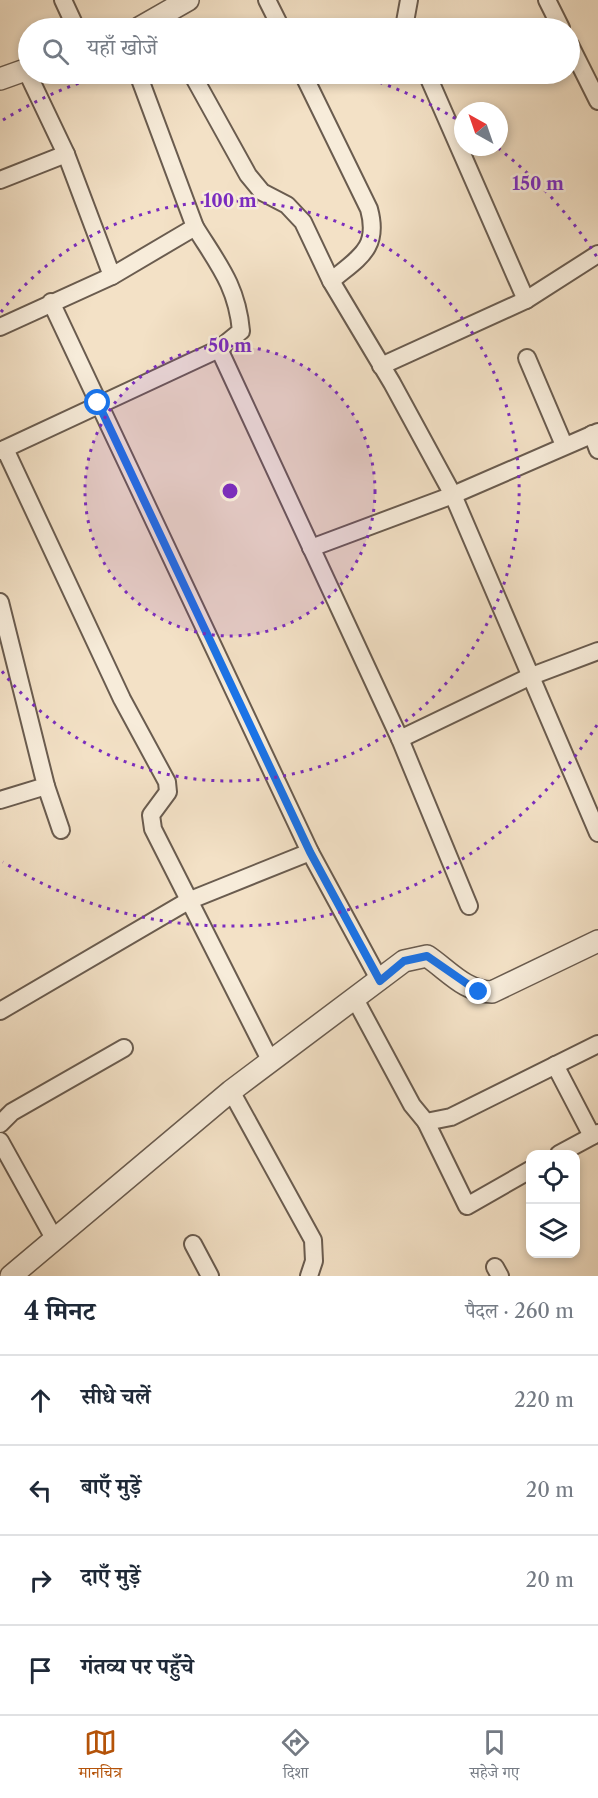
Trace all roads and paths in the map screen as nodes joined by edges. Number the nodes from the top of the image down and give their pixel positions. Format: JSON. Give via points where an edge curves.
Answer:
{"nodes":[{"id":1,"x":63,"y":0,"type":"edge"},
{"id":2,"x":188,"y":0,"type":"edge"},
{"id":3,"x":267,"y":0,"type":"edge"},
{"id":4,"x":409,"y":0,"type":"edge"},
{"id":5,"x":547,"y":0,"type":"edge"},
{"id":6,"x":71,"y":18,"type":"edge"},
{"id":7,"x":169,"y":18,"type":"edge"},
{"id":8,"x":276,"y":18,"type":"edge"},
{"id":9,"x":406,"y":18,"type":"edge"},
{"id":10,"x":556,"y":18,"type":"edge"},
{"id":11,"x":580,"y":65,"type":"edge"},
{"id":12,"x":20,"y":84,"type":"edge"},
{"id":13,"x":142,"y":84,"type":"edge"},
{"id":14,"x":198,"y":84,"type":"edge"},
{"id":15,"x":308,"y":84,"type":"edge"},
{"id":16,"x":431,"y":84,"type":"edge"},
{"id":17,"x":598,"y":101,"type":"edge"},
{"id":18,"x":66,"y":154,"type":"junction"},
{"id":19,"x":0,"y":180,"type":"edge"},
{"id":20,"x":195,"y":227,"type":"junction"},
{"id":21,"x":598,"y":254,"type":"edge"},
{"id":22,"x":112,"y":276,"type":"junction"},
{"id":23,"x":330,"y":281,"type":"junction"},
{"id":24,"x":526,"y":300,"type":"junction"},
{"id":25,"x":51,"y":302,"type":"junction"},
{"id":26,"x":0,"y":327,"type":"edge"},
{"id":27,"x":219,"y":349,"type":"junction"},
{"id":28,"x":527,"y":358,"type":"dead end"},
{"id":29,"x":381,"y":366,"type":"junction"},
{"id":30,"x":98,"y":403,"type":"junction"},
{"id":31,"x":596,"y":439,"type":"edge"},
{"id":32,"x":564,"y":445,"type":"junction"},
{"id":33,"x":2,"y":450,"type":"edge"},
{"id":34,"x":453,"y":495,"type":"junction"},
{"id":35,"x":311,"y":548,"type":"junction"},
{"id":36,"x":0,"y":602,"type":"edge"},
{"id":37,"x":598,"y":651,"type":"edge"},
{"id":38,"x":529,"y":677,"type":"junction"},
{"id":39,"x":400,"y":739,"type":"junction"},
{"id":40,"x":46,"y":786,"type":"junction"},
{"id":41,"x":0,"y":800,"type":"edge"},
{"id":42,"x":61,"y":830,"type":"dead end"},
{"id":43,"x":598,"y":833,"type":"edge"},
{"id":44,"x":310,"y":852,"type":"junction"},
{"id":45,"x":188,"y":901,"type":"junction"},
{"id":46,"x":469,"y":906,"type":"dead end"},
{"id":47,"x":598,"y":941,"type":"edge"},
{"id":48,"x":380,"y":981,"type":"junction"},
{"id":49,"x":355,"y":999,"type":"junction"},
{"id":50,"x":0,"y":1010,"type":"edge"},
{"id":51,"x":598,"y":1044,"type":"edge"},
{"id":52,"x":124,"y":1048,"type":"dead end"},
{"id":53,"x":270,"y":1060,"type":"junction"},
{"id":54,"x":555,"y":1065,"type":"junction"},
{"id":55,"x":231,"y":1091,"type":"junction"},
{"id":56,"x":426,"y":1122,"type":"junction"},
{"id":57,"x":0,"y":1124,"type":"edge"},
{"id":58,"x":595,"y":1135,"type":"edge"},
{"id":59,"x":0,"y":1141,"type":"edge"},
{"id":60,"x":568,"y":1150,"type":"edge"},
{"id":61,"x":526,"y":1173,"type":"edge"},
{"id":62,"x":55,"y":1240,"type":"junction"},
{"id":63,"x":193,"y":1244,"type":"dead end"},
{"id":64,"x":11,"y":1276,"type":"edge"},
{"id":65,"x":210,"y":1276,"type":"edge"},
{"id":66,"x":309,"y":1276,"type":"edge"}],
"edges":[{"from":1,"to":6,"type":"street"},
{"from":2,"to":7,"type":"street"},
{"from":3,"to":8,"type":"street"},
{"from":4,"to":9,"type":"street"},
{"from":5,"to":10,"type":"street"},
{"from":11,"to":17,"type":"street"},
{"from":12,"to":18,"type":"street"},
{"from":13,"to":20,"type":"street"},
{"from":14,"to":23,"type":"street","via":[[248,175],[262,192],[287,204],[303,222]]},
{"from":15,"to":23,"type":"street","via":[[369,209],[374,227],[369,248]]},
{"from":16,"to":24,"type":"street"},
{"from":18,"to":19,"type":"street"},
{"from":18,"to":22,"type":"street"},
{"from":20,"to":22,"type":"street"},
{"from":20,"to":27,"type":"street","via":[[239,304],[241,331]]},
{"from":21,"to":24,"type":"street"},
{"from":22,"to":25,"type":"street"},
{"from":23,"to":29,"type":"street"},
{"from":24,"to":29,"type":"street"},
{"from":25,"to":26,"type":"street"},
{"from":25,"to":30,"type":"street"},
{"from":27,"to":30,"type":"street"},
{"from":27,"to":35,"type":"street"},
{"from":28,"to":32,"type":"street"},
{"from":29,"to":34,"type":"street"},
{"from":30,"to":33,"type":"street"},
{"from":30,"to":44,"type":"street"},
{"from":31,"to":32,"type":"street"},
{"from":32,"to":34,"type":"street"},
{"from":33,"to":45,"type":"street","via":[[122,699],[167,782],[168,792],[151,815],[153,829]]},
{"from":34,"to":35,"type":"street"},
{"from":34,"to":38,"type":"street"},
{"from":35,"to":39,"type":"street"},
{"from":36,"to":40,"type":"street"},
{"from":37,"to":38,"type":"street"},
{"from":38,"to":39,"type":"street"},
{"from":38,"to":43,"type":"street"},
{"from":39,"to":46,"type":"street"},
{"from":40,"to":41,"type":"street"},
{"from":40,"to":42,"type":"street"},
{"from":44,"to":45,"type":"street"},
{"from":44,"to":48,"type":"street"},
{"from":45,"to":50,"type":"street"},
{"from":45,"to":53,"type":"street"},
{"from":47,"to":48,"type":"street","via":[[492,992],[479,992],[462,983],[427,956],[404,961]]},
{"from":48,"to":49,"type":"street"},
{"from":49,"to":53,"type":"street"},
{"from":49,"to":56,"type":"street","via":[[412,1105]]},
{"from":51,"to":54,"type":"street"},
{"from":52,"to":57,"type":"street","via":[[12,1112]]},
{"from":53,"to":55,"type":"street"},
{"from":54,"to":56,"type":"street","via":[[451,1117]]},
{"from":54,"to":58,"type":"street"},
{"from":55,"to":62,"type":"street"},
{"from":55,"to":66,"type":"street","via":[[313,1239],[314,1261]]},
{"from":56,"to":61,"type":"street","via":[[467,1206]]},
{"from":58,"to":60,"type":"street"},
{"from":59,"to":62,"type":"street"},
{"from":62,"to":64,"type":"street"},
{"from":63,"to":65,"type":"street"}]}
